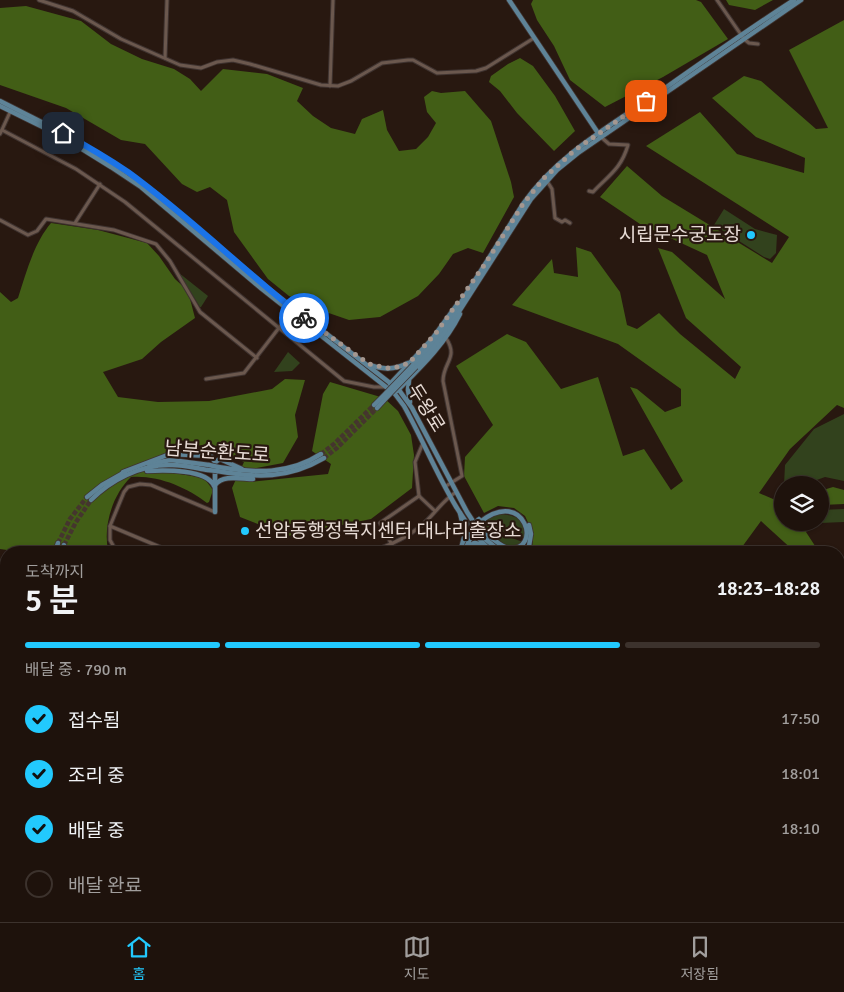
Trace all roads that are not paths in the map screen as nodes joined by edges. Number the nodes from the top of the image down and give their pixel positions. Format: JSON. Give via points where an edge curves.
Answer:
{"nodes":[{"id":1,"x":39,"y":0,"type":"edge"},
{"id":2,"x":167,"y":0,"type":"edge"},
{"id":3,"x":333,"y":0,"type":"edge"},
{"id":4,"x":509,"y":0,"type":"edge"},
{"id":5,"x":717,"y":0,"type":"edge"},
{"id":6,"x":794,"y":0,"type":"edge"},
{"id":7,"x":800,"y":0,"type":"edge"},
{"id":8,"x":743,"y":37,"type":"junction"},
{"id":9,"x":534,"y":38,"type":"junction"},
{"id":10,"x":758,"y":44,"type":"dead end"},
{"id":11,"x":165,"y":58,"type":"junction"},
{"id":12,"x":330,"y":86,"type":"junction"},
{"id":13,"x":0,"y":101,"type":"edge"},
{"id":14,"x":0,"y":106,"type":"edge"},
{"id":15,"x":12,"y":109,"type":"junction"},
{"id":16,"x":1,"y":132,"type":"edge"},
{"id":17,"x":599,"y":136,"type":"junction"},
{"id":18,"x":547,"y":181,"type":"junction"},
{"id":19,"x":100,"y":184,"type":"junction"},
{"id":20,"x":590,"y":191,"type":"dead end"},
{"id":21,"x":0,"y":220,"type":"edge"},
{"id":22,"x":74,"y":223,"type":"junction"},
{"id":23,"x":570,"y":223,"type":"dead end"},
{"id":24,"x":487,"y":264,"type":"junction"},
{"id":25,"x":293,"y":310,"type":"junction"},
{"id":26,"x":278,"y":328,"type":"junction"},
{"id":27,"x":446,"y":338,"type":"junction"},
{"id":28,"x":256,"y":358,"type":"junction"},
{"id":29,"x":362,"y":360,"type":"junction"},
{"id":30,"x":414,"y":364,"type":"junction"},
{"id":31,"x":402,"y":371,"type":"junction"},
{"id":32,"x":410,"y":378,"type":"junction"},
{"id":33,"x":206,"y":379,"type":"dead end"},
{"id":34,"x":388,"y":389,"type":"junction"},
{"id":35,"x":397,"y":392,"type":"junction"},
{"id":36,"x":375,"y":406,"type":"tunnel mouth"},
{"id":37,"x":412,"y":408,"type":"junction"},
{"id":38,"x":423,"y":443,"type":"junction"},
{"id":39,"x":215,"y":462,"type":"junction"},
{"id":40,"x":209,"y":468,"type":"junction"},
{"id":41,"x":218,"y":469,"type":"junction"},
{"id":42,"x":123,"y":472,"type":"junction"},
{"id":43,"x":260,"y":472,"type":"junction"},
{"id":44,"x":131,"y":473,"type":"junction"},
{"id":45,"x":286,"y":474,"type":"junction"},
{"id":46,"x":451,"y":483,"type":"junction"},
{"id":47,"x":446,"y":486,"type":"junction"},
{"id":48,"x":215,"y":487,"type":"junction"},
{"id":49,"x":456,"y":492,"type":"junction"},
{"id":50,"x":419,"y":496,"type":"junction"},
{"id":51,"x":450,"y":496,"type":"junction"},
{"id":52,"x":435,"y":511,"type":"junction"},
{"id":53,"x":215,"y":512,"type":"joint"},
{"id":54,"x":460,"y":512,"type":"junction"},
{"id":55,"x":480,"y":521,"type":"junction"},
{"id":56,"x":110,"y":526,"type":"junction"},
{"id":57,"x":480,"y":532,"type":"junction"},
{"id":58,"x":58,"y":543,"type":"tunnel mouth"},
{"id":59,"x":391,"y":544,"type":"junction"},
{"id":60,"x":57,"y":546,"type":"edge"},
{"id":61,"x":113,"y":546,"type":"edge"},
{"id":62,"x":158,"y":546,"type":"edge"},
{"id":63,"x":386,"y":546,"type":"edge"},
{"id":64,"x":464,"y":546,"type":"edge"},
{"id":65,"x":466,"y":546,"type":"edge"},
{"id":66,"x":469,"y":546,"type":"edge"},
{"id":67,"x":486,"y":546,"type":"joint"},
{"id":68,"x":495,"y":546,"type":"edge"},
{"id":69,"x":503,"y":546,"type":"edge"},
{"id":70,"x":519,"y":546,"type":"edge"},
{"id":71,"x":529,"y":546,"type":"edge"}],
"edges":[{"from":1,"to":11,"type":"street","via":[[73,11],[121,39]]},
{"from":2,"to":11,"type":"street"},
{"from":3,"to":12,"type":"street"},
{"from":4,"to":9,"type":"main road"},
{"from":5,"to":8,"type":"street"},
{"from":6,"to":8,"type":"main road"},
{"from":7,"to":8,"type":"main road"},
{"from":8,"to":10,"type":"street","via":[[749,43]]},
{"from":8,"to":17,"type":"main road"},
{"from":9,"to":12,"type":"street","via":[[476,71],[437,74],[408,60],[382,63],[347,83]]},
{"from":9,"to":17,"type":"main road"},
{"from":11,"to":12,"type":"street","via":[[180,65],[201,68],[233,60]]},
{"from":13,"to":15,"type":"main road","name":"두왕로"},
{"from":14,"to":15,"type":"main road","name":"두왕로"},
{"from":15,"to":16,"type":"street"},
{"from":15,"to":25,"type":"main road","name":"두왕로","via":[[63,133],[128,173]]},
{"from":16,"to":19,"type":"street"},
{"from":17,"to":18,"type":"main road"},
{"from":17,"to":20,"type":"street","via":[[609,144],[628,145],[618,168],[593,192]]},
{"from":17,"to":24,"type":"main road","via":[[565,158],[544,178],[523,204]]},
{"from":18,"to":23,"type":"street","via":[[552,189],[555,218]]},
{"from":18,"to":24,"type":"main road"},
{"from":19,"to":22,"type":"street"},
{"from":19,"to":26,"type":"street","via":[[140,213]]},
{"from":21,"to":22,"type":"street","via":[[28,235],[37,231],[46,220]]},
{"from":22,"to":28,"type":"street","via":[[114,230],[156,244],[170,261],[200,312]]},
{"from":24,"to":27,"type":"main road"},
{"from":24,"to":30,"type":"main road","via":[[446,332]]},
{"from":25,"to":26,"type":"street"},
{"from":25,"to":29,"type":"main road","name":"두왕로"},
{"from":25,"to":34,"type":"main road","name":"두왕로"},
{"from":26,"to":28,"type":"street"},
{"from":26,"to":34,"type":"street","via":[[344,381]]},
{"from":27,"to":32,"type":"main road"},
{"from":27,"to":46,"type":"street","via":[[452,358],[443,371],[443,381],[462,476]]},
{"from":28,"to":33,"type":"street","via":[[244,373]]},
{"from":29,"to":30,"type":"main road","via":[[388,368]]},
{"from":29,"to":34,"type":"main road","name":"두왕로"},
{"from":30,"to":31,"type":"main road"},
{"from":30,"to":34,"type":"main road","bridge":true},
{"from":31,"to":32,"type":"main road","via":[[403,379]]},
{"from":31,"to":34,"type":"main road"},
{"from":32,"to":35,"type":"main road"},
{"from":32,"to":37,"type":"main road","via":[[408,390]]},
{"from":34,"to":35,"type":"main road","name":"두왕로"},
{"from":34,"to":36,"type":"main road"},
{"from":35,"to":37,"type":"main road","name":"두왕로"},
{"from":35,"to":38,"type":"main road","name":"두왕로"},
{"from":37,"to":46,"type":"main road","name":"두왕로"},
{"from":38,"to":47,"type":"main road","name":"두왕로"},
{"from":38,"to":50,"type":"street","via":[[415,462]]},
{"from":39,"to":42,"type":"main road","via":[[208,455],[174,454]]},
{"from":39,"to":43,"type":"main road","via":[[220,459]]},
{"from":39,"to":48,"type":"main road"},
{"from":40,"to":41,"type":"main road","name":"남부순환도로","bridge":true},
{"from":40,"to":42,"type":"main road","name":"남부순환도로","via":[[164,460]]},
{"from":40,"to":44,"type":"main road","name":"남부순환도로","via":[[164,465]]},
{"from":41,"to":43,"type":"main road","name":"남부순환도로"},
{"from":41,"to":45,"type":"main road","name":"남부순환도로","via":[[260,476]]},
{"from":42,"to":44,"type":"main road","name":"남부순환도로","via":[[102,484],[89,498]]},
{"from":43,"to":45,"type":"main road","name":"남부순환도로","via":[[295,467],[323,456]]},
{"from":44,"to":48,"type":"main road","via":[[172,470],[206,477]]},
{"from":45,"to":48,"type":"main road","via":[[224,479]]},
{"from":46,"to":47,"type":"street"},
{"from":46,"to":49,"type":"main road","name":"두왕로"},
{"from":47,"to":51,"type":"main road","name":"두왕로"},
{"from":48,"to":53,"type":"main road"},
{"from":49,"to":51,"type":"street"},
{"from":49,"to":57,"type":"main road","name":"두왕로"},
{"from":50,"to":52,"type":"street"},
{"from":50,"to":59,"type":"street","via":[[380,523]]},
{"from":51,"to":52,"type":"street"},
{"from":51,"to":54,"type":"main road","name":"두왕로"},
{"from":52,"to":59,"type":"street","via":[[420,526]]},
{"from":53,"to":56,"type":"street","via":[[151,485],[140,484],[128,487],[124,492]]},
{"from":54,"to":64,"type":"main road","via":[[465,534]]},
{"from":54,"to":67,"type":"main road","name":"두왕로","via":[[472,533]]},
{"from":55,"to":65,"type":"main road","bridge":true},
{"from":55,"to":70,"type":"main road","via":[[496,512],[508,511],[520,516],[528,529],[527,538]]},
{"from":55,"to":71,"type":"main road","via":[[486,514],[501,509],[513,510],[530,526]]},
{"from":56,"to":61,"type":"street"},
{"from":56,"to":62,"type":"street"},
{"from":57,"to":68,"type":"main road","name":"두왕로"},
{"from":57,"to":69,"type":"main road"},
{"from":58,"to":60,"type":"main road"},
{"from":59,"to":63,"type":"street"},
{"from":66,"to":67,"type":"main road","via":[[474,543]]}]}
